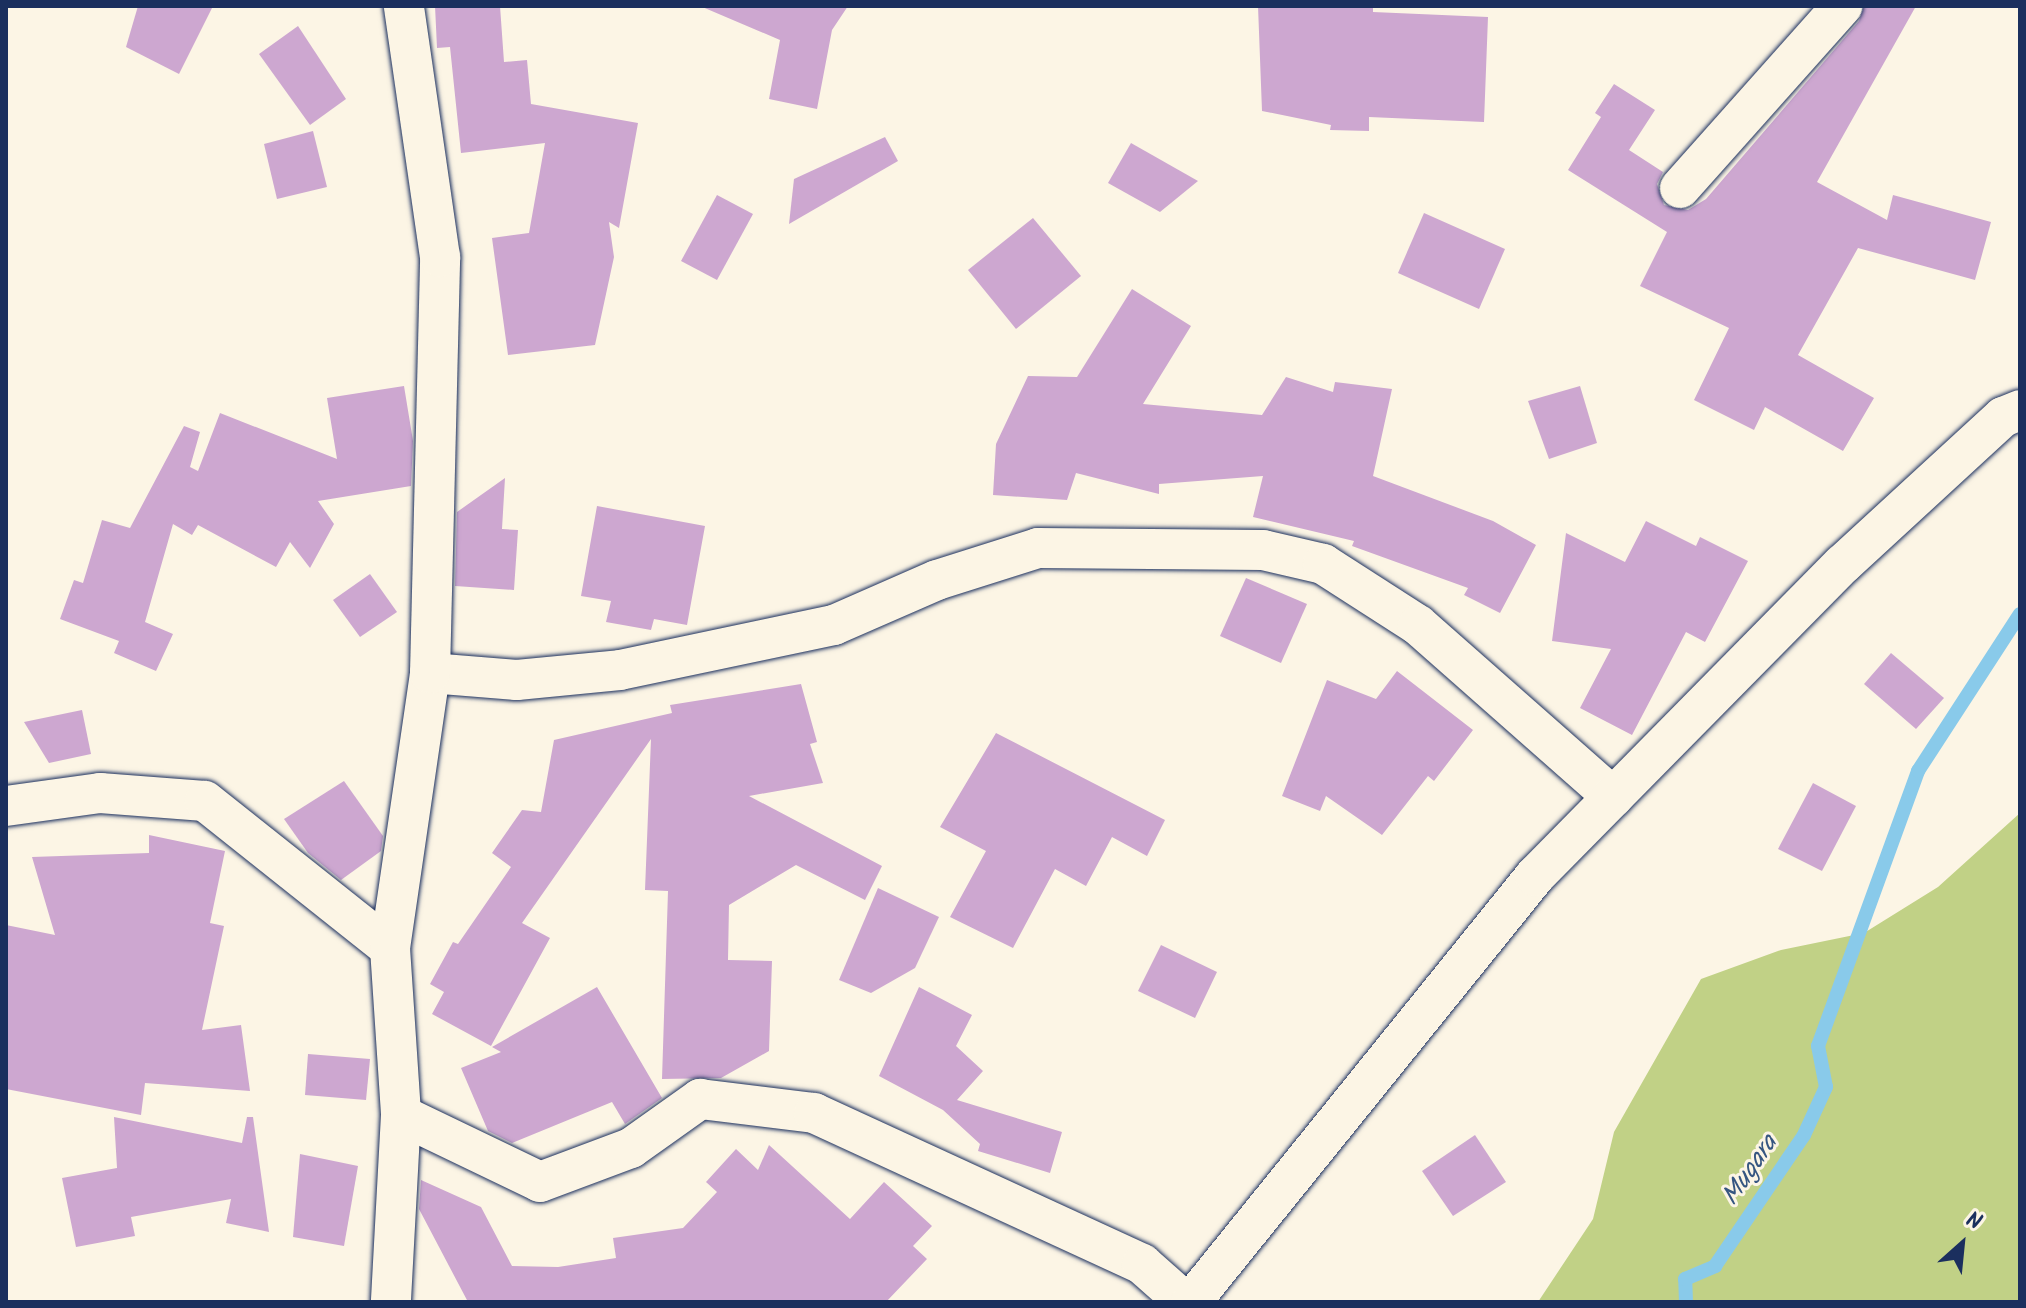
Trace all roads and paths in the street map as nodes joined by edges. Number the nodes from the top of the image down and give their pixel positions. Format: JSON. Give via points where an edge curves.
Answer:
{"nodes":[{"id":1,"x":404,"y":6,"type":"edge"},
{"id":2,"x":1842,"y":6,"type":"edge"},
{"id":3,"x":1680,"y":188,"type":"dead end"},
{"id":4,"x":2020,"y":410,"type":"edge"},
{"id":5,"x":430,"y":673,"type":"junction"},
{"id":6,"x":1613,"y":797,"type":"junction"},
{"id":7,"x":6,"y":806,"type":"edge"},
{"id":8,"x":390,"y":948,"type":"junction"},
{"id":9,"x":401,"y":1115,"type":"junction"},
{"id":10,"x":391,"y":1302,"type":"edge"},
{"id":11,"x":1188,"y":1302,"type":"edge"}],
"edges":[{"from":1,"to":5,"type":"street","via":[[440,257]]},
{"from":2,"to":3,"type":"street"},
{"from":4,"to":6,"type":"street","via":[[2003,417],[1843,564]]},
{"from":5,"to":6,"type":"street","via":[[517,680],[620,670],[834,625],[937,580],[1038,548],[1263,550],[1323,564],[1418,625]]},
{"from":5,"to":8,"type":"street"},
{"from":6,"to":11,"type":"street","via":[[1535,876]]},
{"from":7,"to":8,"type":"street","via":[[100,793],[205,801]]},
{"from":8,"to":9,"type":"street"},
{"from":9,"to":10,"type":"street"},
{"from":9,"to":11,"type":"street","via":[[540,1182],[631,1148],[700,1099],[814,1113],[1142,1264]]}]}
